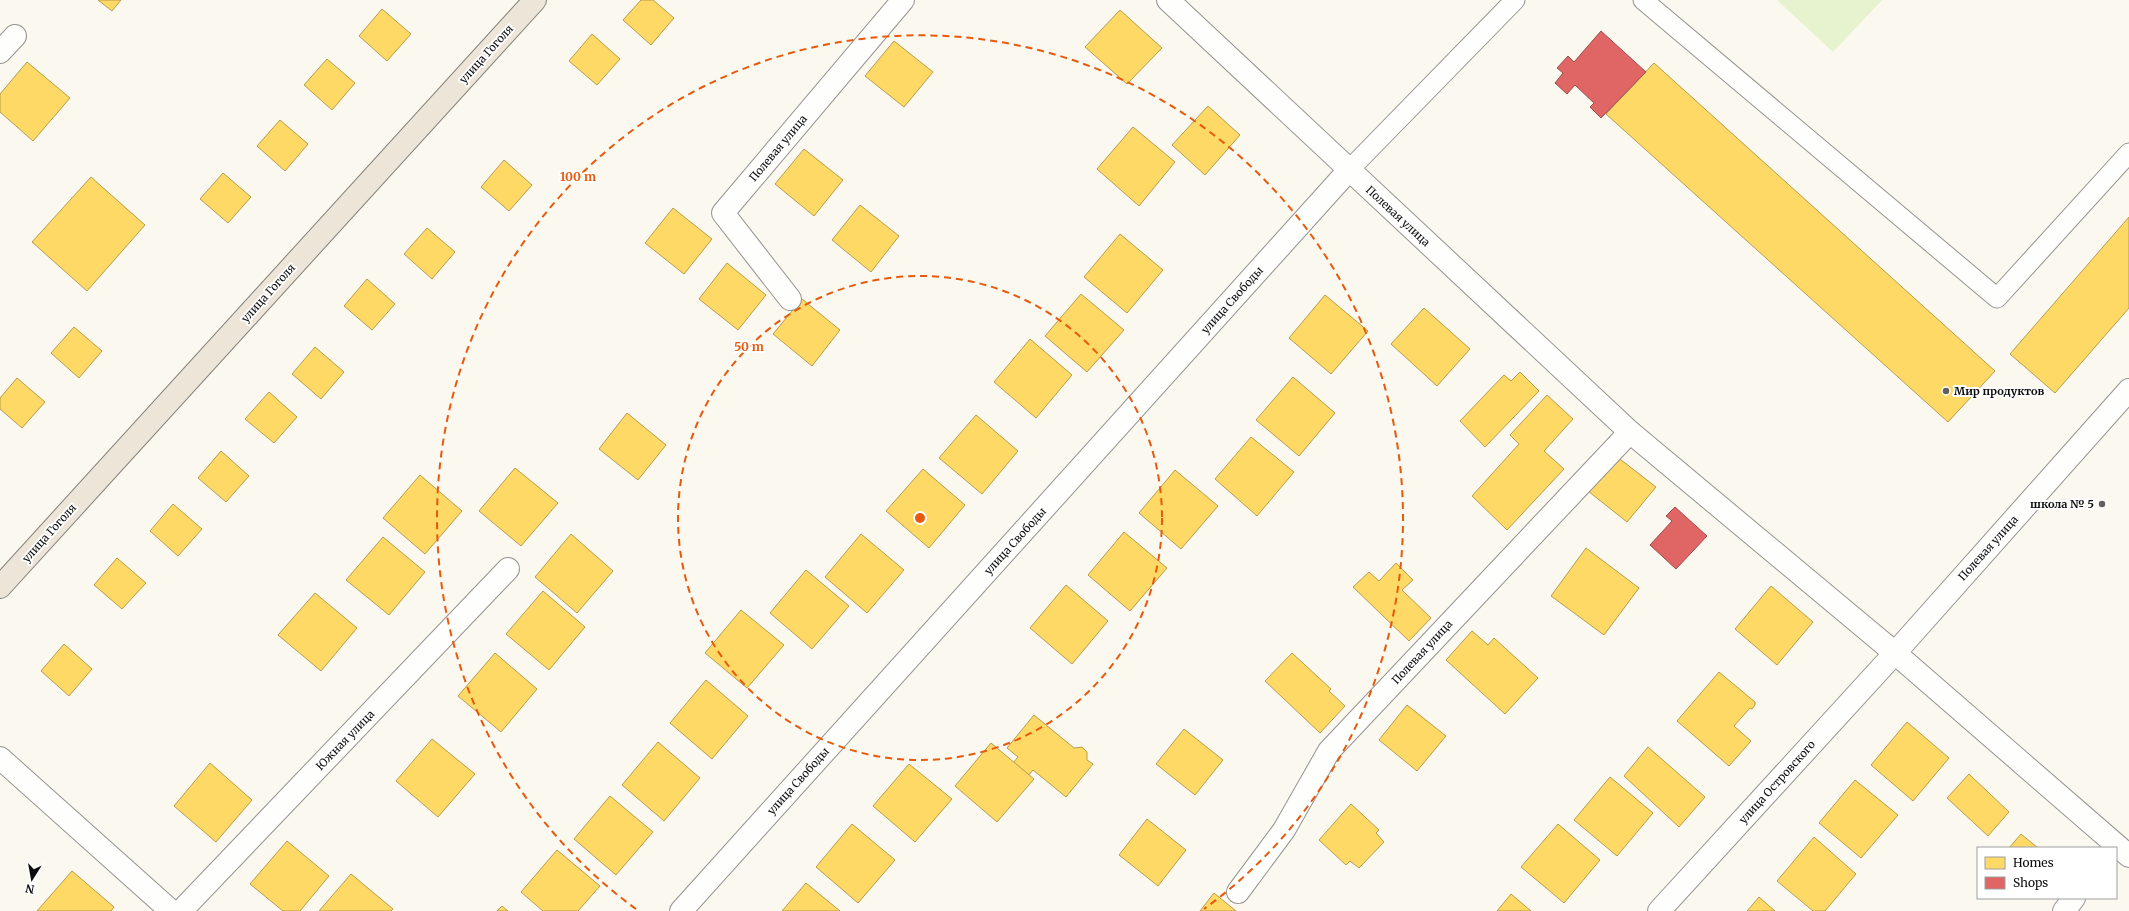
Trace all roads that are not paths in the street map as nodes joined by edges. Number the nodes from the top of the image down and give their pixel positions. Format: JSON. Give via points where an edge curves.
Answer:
{"nodes":[{"id":1,"x":535,"y":0,"type":"edge"},
{"id":2,"x":904,"y":0,"type":"edge"},
{"id":3,"x":1168,"y":0,"type":"edge"},
{"id":4,"x":1515,"y":0,"type":"edge"},
{"id":5,"x":1643,"y":0,"type":"edge"},
{"id":6,"x":15,"y":36,"type":"dead end"},
{"id":7,"x":0,"y":52,"type":"edge"},
{"id":8,"x":2129,"y":153,"type":"edge"},
{"id":9,"x":1349,"y":170,"type":"junction"},
{"id":10,"x":790,"y":299,"type":"dead end"},
{"id":11,"x":2129,"y":390,"type":"edge"},
{"id":12,"x":1630,"y":432,"type":"junction"},
{"id":13,"x":508,"y":569,"type":"dead end"},
{"id":14,"x":0,"y":587,"type":"edge"},
{"id":15,"x":1895,"y":653,"type":"junction"},
{"id":16,"x":0,"y":758,"type":"edge"},
{"id":17,"x":2117,"y":847,"type":"edge"},
{"id":18,"x":1238,"y":892,"type":"dead end"},
{"id":19,"x":2073,"y":899,"type":"edge"},
{"id":20,"x":171,"y":911,"type":"edge"},
{"id":21,"x":181,"y":911,"type":"edge"},
{"id":22,"x":681,"y":911,"type":"edge"},
{"id":23,"x":1660,"y":911,"type":"edge"},
{"id":24,"x":2064,"y":911,"type":"edge"}],
"edges":[{"from":1,"to":14,"type":"main road","name":"улица Гоголя"},
{"from":2,"to":10,"type":"street","name":"Полевая улица","via":[[723,213]]},
{"from":3,"to":9,"type":"street","name":"Полевая улица"},
{"from":4,"to":9,"type":"lane"},
{"from":5,"to":8,"type":"lane","via":[[1997,298]]},
{"from":6,"to":7,"type":"street"},
{"from":9,"to":12,"type":"street","name":"Полевая улица"},
{"from":9,"to":22,"type":"street","name":"улица Свободы"},
{"from":11,"to":15,"type":"street","name":"Полевая улица"},
{"from":12,"to":15,"type":"street","name":"Полевая улица"},
{"from":12,"to":18,"type":"street","name":"Полевая улица","via":[[1328,751],[1284,830]]},
{"from":13,"to":21,"type":"street","name":"Южная улица"},
{"from":15,"to":17,"type":"street","name":"Полевая улица"},
{"from":15,"to":23,"type":"street","name":"улица Островского"},
{"from":16,"to":20,"type":"street"},
{"from":19,"to":24,"type":"street"}]}
